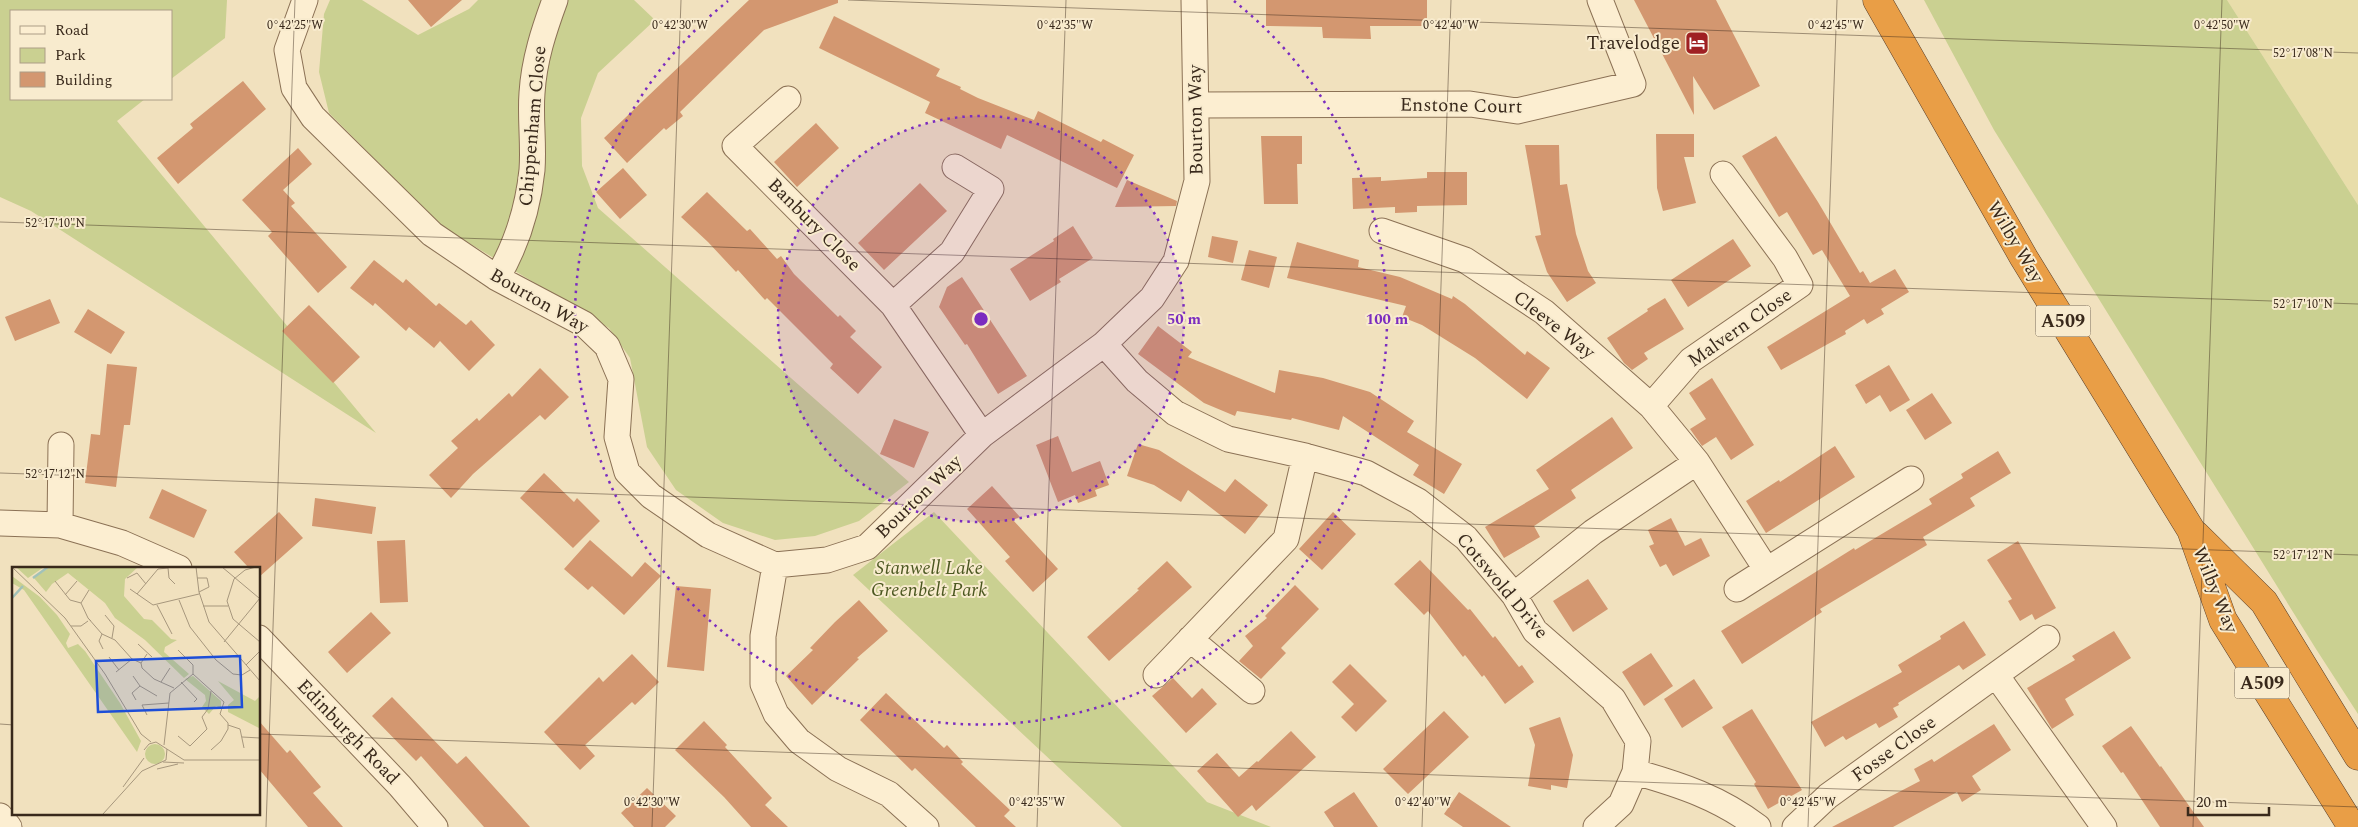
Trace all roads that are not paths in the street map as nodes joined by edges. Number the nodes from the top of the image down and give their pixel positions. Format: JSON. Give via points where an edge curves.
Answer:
{"nodes":[{"id":1,"x":304,"y":0,"type":"edge"},
{"id":2,"x":555,"y":0,"type":"edge"},
{"id":3,"x":1194,"y":0,"type":"edge"},
{"id":4,"x":1600,"y":0,"type":"edge"},
{"id":5,"x":1877,"y":0,"type":"edge"},
{"id":6,"x":788,"y":99,"type":"dead end"},
{"id":7,"x":1196,"y":105,"type":"junction"},
{"id":8,"x":955,"y":167,"type":"dead end"},
{"id":9,"x":1723,"y":174,"type":"dead end"},
{"id":10,"x":1382,"y":231,"type":"dead end"},
{"id":11,"x":497,"y":278,"type":"junction"},
{"id":12,"x":893,"y":305,"type":"junction"},
{"id":13,"x":1104,"y":344,"type":"junction"},
{"id":14,"x":1651,"y":406,"type":"junction"},
{"id":15,"x":982,"y":435,"type":"junction"},
{"id":16,"x":60,"y":445,"type":"dead end"},
{"id":17,"x":1305,"y":456,"type":"junction"},
{"id":18,"x":1697,"y":462,"type":"junction"},
{"id":19,"x":1911,"y":479,"type":"dead end"},
{"id":20,"x":0,"y":523,"type":"edge"},
{"id":21,"x":60,"y":525,"type":"junction"},
{"id":22,"x":2191,"y":530,"type":"junction"},
{"id":23,"x":775,"y":566,"type":"junction"},
{"id":24,"x":177,"y":567,"type":"edge"},
{"id":25,"x":1766,"y":569,"type":"junction"},
{"id":26,"x":1737,"y":589,"type":"dead end"},
{"id":27,"x":1514,"y":595,"type":"junction"},
{"id":28,"x":2047,"y":638,"type":"dead end"},
{"id":29,"x":260,"y":639,"type":"edge"},
{"id":30,"x":1190,"y":639,"type":"junction"},
{"id":31,"x":1156,"y":675,"type":"dead end"},
{"id":32,"x":1996,"y":675,"type":"junction"},
{"id":33,"x":1252,"y":691,"type":"dead end"},
{"id":34,"x":2358,"y":756,"type":"edge"},
{"id":35,"x":1635,"y":772,"type":"junction"},
{"id":36,"x":0,"y":816,"type":"edge"},
{"id":37,"x":9,"y":827,"type":"edge"},
{"id":38,"x":435,"y":827,"type":"edge"},
{"id":39,"x":926,"y":827,"type":"edge"},
{"id":40,"x":1596,"y":827,"type":"edge"},
{"id":41,"x":1758,"y":827,"type":"edge"},
{"id":42,"x":1795,"y":827,"type":"edge"},
{"id":43,"x":2104,"y":827,"type":"edge"},
{"id":44,"x":2352,"y":827,"type":"edge"}],
"edges":[{"from":1,"to":11,"type":"street","name":"Bourton Way","via":[[287,50],[294,88],[313,117],[432,234]]},
{"from":2,"to":11,"type":"street","name":"Chippenham Close","via":[[541,38],[532,92],[532,169],[525,215],[512,253]]},
{"from":3,"to":7,"type":"street","name":"Bourton Way"},
{"from":4,"to":7,"type":"street","name":"Enstone Court","via":[[1632,84],[1517,111],[1470,104]]},
{"from":5,"to":22,"type":"highway","name":"Wilby Way","number":"A509","via":[[2024,258]]},
{"from":6,"to":12,"type":"street","name":"Banbury Close","via":[[735,146]]},
{"from":7,"to":13,"type":"street","name":"Bourton Way","via":[[1197,181],[1176,261],[1152,298]]},
{"from":8,"to":12,"type":"street","via":[[991,189],[952,252]]},
{"from":9,"to":14,"type":"street","name":"Malvern Close","via":[[1785,258],[1800,286],[1691,360]]},
{"from":10,"to":14,"type":"street","name":"Cleeve Way","via":[[1465,260],[1544,312]]},
{"from":11,"to":23,"type":"street","name":"Bourton Way","via":[[584,324],[607,346],[621,379],[617,437],[627,472],[651,496],[708,535]]},
{"from":12,"to":15,"type":"street","name":"Banbury Close"},
{"from":13,"to":15,"type":"street","name":"Bourton Way"},
{"from":13,"to":17,"type":"street","name":"Cotswold Drive","via":[[1137,381],[1175,413],[1228,439]]},
{"from":14,"to":18,"type":"street","name":"Cleeve Way"},
{"from":15,"to":23,"type":"street","name":"Bourton Way","via":[[867,546],[827,560]]},
{"from":16,"to":21,"type":"street"},
{"from":17,"to":27,"type":"street","name":"Cotswold Drive","via":[[1366,474],[1418,501],[1466,538]]},
{"from":17,"to":30,"type":"street","via":[[1286,540]]},
{"from":18,"to":25,"type":"street","name":"Cleeve Way"},
{"from":18,"to":27,"type":"street","via":[[1593,532]]},
{"from":19,"to":25,"type":"street"},
{"from":20,"to":21,"type":"street"},
{"from":21,"to":24,"type":"street","via":[[122,543]]},
{"from":22,"to":34,"type":"highway","name":"Wilby Way","number":"A509","via":[[2264,602]]},
{"from":22,"to":44,"type":"highway","name":"Wilby Way","number":"A509","via":[[2223,620]]},
{"from":23,"to":39,"type":"street","via":[[763,636],[763,684],[776,714],[799,741],[838,769],[889,794]]},
{"from":25,"to":26,"type":"street"},
{"from":27,"to":35,"type":"street","name":"Cotswold Drive","via":[[1535,631],[1613,699],[1638,741]]},
{"from":28,"to":32,"type":"street","name":"Fosse Close"},
{"from":29,"to":38,"type":"street","name":"Edinburgh Road"},
{"from":30,"to":31,"type":"street"},
{"from":30,"to":33,"type":"street"},
{"from":32,"to":42,"type":"street","name":"Fosse Close","via":[[1828,796]]},
{"from":32,"to":43,"type":"street"},
{"from":35,"to":40,"type":"street","name":"Cotswold Drive","via":[[1621,804]]},
{"from":35,"to":41,"type":"street","via":[[1682,785],[1736,810]]},
{"from":36,"to":37,"type":"street"}]}
